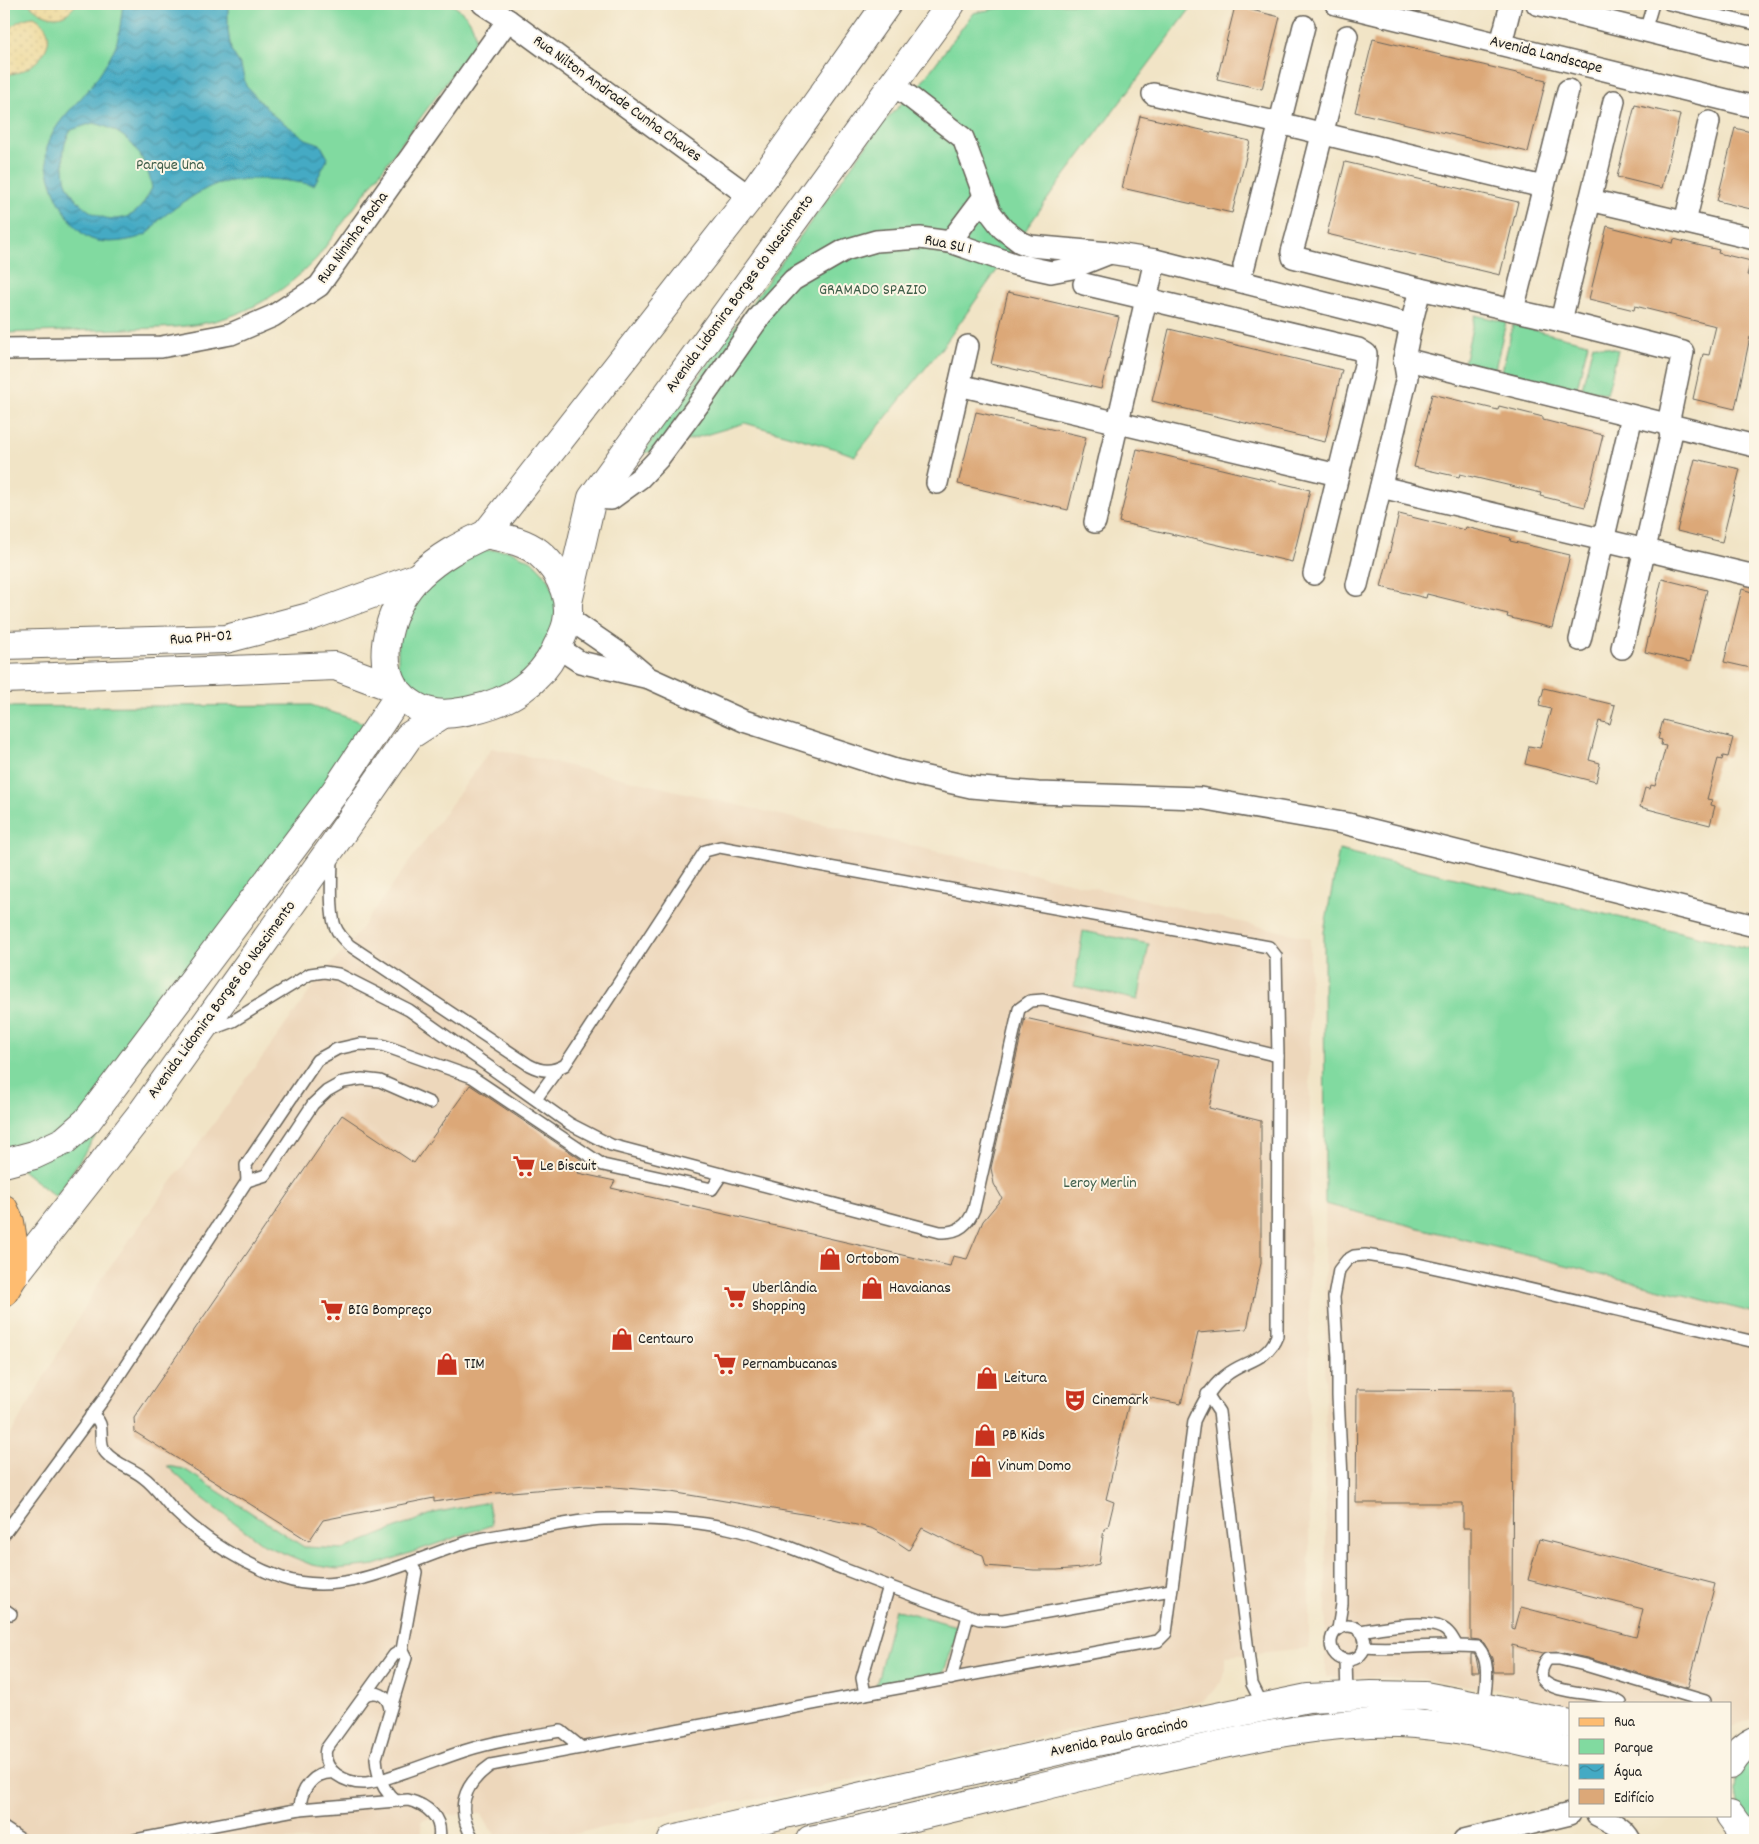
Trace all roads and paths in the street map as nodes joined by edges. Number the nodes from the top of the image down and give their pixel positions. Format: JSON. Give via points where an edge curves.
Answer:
{"nodes":[{"id":1,"x":483,"y":4,"type":"edge"},
{"id":2,"x":887,"y":4,"type":"edge"},
{"id":3,"x":951,"y":4,"type":"edge"},
{"id":4,"x":1336,"y":4,"type":"edge"},
{"id":5,"x":1511,"y":4,"type":"edge"},
{"id":6,"x":1537,"y":4,"type":"edge"},
{"id":7,"x":1654,"y":4,"type":"edge"},
{"id":8,"x":1669,"y":4,"type":"edge"},
{"id":9,"x":508,"y":20,"type":"junction"},
{"id":10,"x":1755,"y":24,"type":"edge"},
{"id":11,"x":1304,"y":26,"type":"dead end"},
{"id":12,"x":1645,"y":31,"type":"junction"},
{"id":13,"x":1347,"y":36,"type":"dead end"},
{"id":14,"x":1501,"y":44,"type":"junction"},
{"id":15,"x":1755,"y":58,"type":"edge"},
{"id":16,"x":893,"y":84,"type":"junction"},
{"id":17,"x":1568,"y":90,"type":"dead end"},
{"id":18,"x":1153,"y":94,"type":"dead end"},
{"id":19,"x":1614,"y":101,"type":"dead end"},
{"id":20,"x":1755,"y":106,"type":"edge"},
{"id":21,"x":1709,"y":122,"type":"dead end"},
{"id":22,"x":1279,"y":123,"type":"junction"},
{"id":23,"x":1321,"y":133,"type":"junction"},
{"id":24,"x":1543,"y":187,"type":"junction"},
{"id":25,"x":750,"y":197,"type":"junction"},
{"id":26,"x":983,"y":198,"type":"junction"},
{"id":27,"x":1590,"y":200,"type":"junction"},
{"id":28,"x":1685,"y":222,"type":"junction"},
{"id":29,"x":1755,"y":239,"type":"edge"},
{"id":30,"x":950,"y":242,"type":"junction"},
{"id":31,"x":1110,"y":253,"type":"junction"},
{"id":32,"x":1155,"y":260,"type":"junction"},
{"id":33,"x":1244,"y":266,"type":"dead end"},
{"id":34,"x":1084,"y":284,"type":"dead end"},
{"id":35,"x":1420,"y":289,"type":"junction"},
{"id":36,"x":1146,"y":300,"type":"junction"},
{"id":37,"x":1513,"y":310,"type":"junction"},
{"id":38,"x":1560,"y":321,"type":"junction"},
{"id":39,"x":1411,"y":325,"type":"junction"},
{"id":40,"x":968,"y":346,"type":"dead end"},
{"id":41,"x":4,"y":349,"type":"edge"},
{"id":42,"x":1404,"y":360,"type":"junction"},
{"id":43,"x":959,"y":385,"type":"junction"},
{"id":44,"x":1632,"y":416,"type":"junction"},
{"id":45,"x":1117,"y":424,"type":"junction"},
{"id":46,"x":1668,"y":424,"type":"junction"},
{"id":47,"x":1755,"y":446,"type":"edge"},
{"id":48,"x":1338,"y":475,"type":"junction"},
{"id":49,"x":937,"y":483,"type":"dead end"},
{"id":50,"x":1381,"y":487,"type":"junction"},
{"id":51,"x":592,"y":498,"type":"junction"},
{"id":52,"x":1094,"y":522,"type":"dead end"},
{"id":53,"x":486,"y":534,"type":"junction"},
{"id":54,"x":1602,"y":540,"type":"junction"},
{"id":55,"x":1645,"y":551,"type":"junction"},
{"id":56,"x":1314,"y":574,"type":"dead end"},
{"id":57,"x":1755,"y":576,"type":"edge"},
{"id":58,"x":418,"y":577,"type":"junction"},
{"id":59,"x":1357,"y":585,"type":"dead end"},
{"id":60,"x":568,"y":610,"type":"junction"},
{"id":61,"x":1580,"y":640,"type":"dead end"},
{"id":62,"x":4,"y":645,"type":"edge"},
{"id":63,"x":557,"y":647,"type":"junction"},
{"id":64,"x":1622,"y":648,"type":"dead end"},
{"id":65,"x":649,"y":678,"type":"junction"},
{"id":66,"x":4,"y":679,"type":"edge"},
{"id":67,"x":397,"y":691,"type":"junction"},
{"id":68,"x":443,"y":714,"type":"junction"},
{"id":69,"x":332,"y":847,"type":"junction"},
{"id":70,"x":1755,"y":926,"type":"edge"},
{"id":71,"x":161,"y":1022,"type":"junction"},
{"id":72,"x":195,"y":1038,"type":"junction"},
{"id":73,"x":1278,"y":1056,"type":"junction"},
{"id":74,"x":557,"y":1070,"type":"junction"},
{"id":75,"x":536,"y":1099,"type":"junction"},
{"id":76,"x":430,"y":1103,"type":"dead end"},
{"id":77,"x":4,"y":1164,"type":"edge"},
{"id":78,"x":722,"y":1174,"type":"junction"},
{"id":79,"x":247,"y":1181,"type":"junction"},
{"id":80,"x":4,"y":1209,"type":"edge"},
{"id":81,"x":8,"y":1284,"type":"edge"},
{"id":82,"x":1755,"y":1342,"type":"edge"},
{"id":83,"x":1208,"y":1394,"type":"junction"},
{"id":84,"x":91,"y":1415,"type":"junction"},
{"id":85,"x":4,"y":1534,"type":"edge"},
{"id":86,"x":410,"y":1563,"type":"junction"},
{"id":87,"x":889,"y":1586,"type":"junction"},
{"id":88,"x":1171,"y":1590,"type":"junction"},
{"id":89,"x":1342,"y":1604,"type":"junction"},
{"id":90,"x":968,"y":1616,"type":"junction"},
{"id":91,"x":1338,"y":1629,"type":"junction"},
{"id":92,"x":1358,"y":1629,"type":"junction"},
{"id":93,"x":1457,"y":1646,"type":"junction"},
{"id":94,"x":1364,"y":1647,"type":"junction"},
{"id":95,"x":402,"y":1650,"type":"junction"},
{"id":96,"x":1346,"y":1660,"type":"junction"},
{"id":97,"x":951,"y":1679,"type":"junction"},
{"id":98,"x":865,"y":1694,"type":"junction"},
{"id":99,"x":365,"y":1695,"type":"junction"},
{"id":100,"x":1347,"y":1696,"type":"junction"},
{"id":101,"x":1705,"y":1701,"type":"dead end"},
{"id":102,"x":1619,"y":1702,"type":"edge"},
{"id":103,"x":1484,"y":1706,"type":"junction"},
{"id":104,"x":1264,"y":1708,"type":"junction"},
{"id":105,"x":390,"y":1709,"type":"junction"},
{"id":106,"x":1569,"y":1724,"type":"edge"},
{"id":107,"x":582,"y":1748,"type":"junction"},
{"id":108,"x":1569,"y":1752,"type":"edge"},
{"id":109,"x":334,"y":1773,"type":"junction"},
{"id":110,"x":381,"y":1780,"type":"junction"},
{"id":111,"x":865,"y":1795,"type":"junction"},
{"id":112,"x":396,"y":1801,"type":"junction"},
{"id":113,"x":300,"y":1809,"type":"junction"},
{"id":114,"x":1569,"y":1814,"type":"edge"},
{"id":115,"x":1599,"y":1816,"type":"edge"},
{"id":116,"x":1731,"y":1816,"type":"edge"},
{"id":117,"x":4,"y":1828,"type":"edge"},
{"id":118,"x":870,"y":1828,"type":"junction"},
{"id":119,"x":690,"y":1838,"type":"edge"},
{"id":120,"x":1752,"y":1838,"type":"edge"},
{"id":121,"x":22,"y":1840,"type":"edge"},
{"id":122,"x":135,"y":1840,"type":"edge"},
{"id":123,"x":439,"y":1840,"type":"edge"},
{"id":124,"x":474,"y":1840,"type":"edge"},
{"id":125,"x":810,"y":1840,"type":"edge"},
{"id":126,"x":1464,"y":1840,"type":"edge"},
{"id":127,"x":1630,"y":1840,"type":"edge"}],
"edges":[{"from":1,"to":9,"type":"street","name":"Rua Nilton Andrade Cunha Chaves"},
{"from":2,"to":25,"type":"street"},
{"from":3,"to":16,"type":"street","name":"Avenida Lidomira Borges do Nascimento"},
{"from":4,"to":14,"type":"street","name":"Avenida Landscape"},
{"from":5,"to":14,"type":"street"},
{"from":6,"to":12,"type":"street"},
{"from":7,"to":12,"type":"lane"},
{"from":8,"to":10,"type":"lane"},
{"from":9,"to":25,"type":"street","name":"Rua Nilton Andrade Cunha Chaves"},
{"from":9,"to":41,"type":"street","name":"Rua Nininha Rocha","via":[[319,286],[273,316],[231,334],[161,347]]},
{"from":11,"to":22,"type":"street"},
{"from":12,"to":15,"type":"street"},
{"from":13,"to":23,"type":"street"},
{"from":14,"to":20,"type":"street","name":"Avenida Landscape"},
{"from":16,"to":26,"type":"street","via":[[963,138]]},
{"from":16,"to":51,"type":"street","name":"Avenida Lidomira Borges do Nascimento"},
{"from":17,"to":24,"type":"street"},
{"from":18,"to":22,"type":"street"},
{"from":19,"to":27,"type":"street"},
{"from":21,"to":28,"type":"street"},
{"from":22,"to":23,"type":"street"},
{"from":22,"to":33,"type":"street"},
{"from":23,"to":24,"type":"street"},
{"from":23,"to":35,"type":"street","via":[[1293,257]]},
{"from":24,"to":37,"type":"street"},
{"from":25,"to":53,"type":"street"},
{"from":26,"to":30,"type":"street"},
{"from":26,"to":31,"type":"street","via":[[1003,230],[1020,242],[1030,246]]},
{"from":27,"to":28,"type":"street"},
{"from":27,"to":38,"type":"street"},
{"from":28,"to":29,"type":"street"},
{"from":30,"to":31,"type":"street","name":"Rua SU 1","via":[[1014,264],[1050,272],[1072,268]]},
{"from":30,"to":51,"type":"street","name":"Rua SU 1","via":[[920,238],[868,243],[846,250],[793,280],[762,315],[658,459],[640,478],[611,499]]},
{"from":31,"to":32,"type":"street"},
{"from":32,"to":36,"type":"street"},
{"from":32,"to":39,"type":"street"},
{"from":34,"to":36,"type":"street"},
{"from":35,"to":37,"type":"street"},
{"from":35,"to":39,"type":"street"},
{"from":36,"to":45,"type":"street"},
{"from":36,"to":48,"type":"street","via":[[1358,349],[1366,354]]},
{"from":37,"to":38,"type":"street"},
{"from":38,"to":46,"type":"street","via":[[1683,352]]},
{"from":39,"to":42,"type":"street"},
{"from":40,"to":43,"type":"street"},
{"from":42,"to":44,"type":"street"},
{"from":42,"to":50,"type":"street","via":[[1407,377]]},
{"from":43,"to":45,"type":"street"},
{"from":43,"to":49,"type":"street"},
{"from":44,"to":46,"type":"street"},
{"from":44,"to":54,"type":"street"},
{"from":45,"to":48,"type":"street"},
{"from":45,"to":52,"type":"street"},
{"from":46,"to":47,"type":"street"},
{"from":46,"to":55,"type":"street","via":[[1672,436]]},
{"from":48,"to":56,"type":"street"},
{"from":50,"to":54,"type":"street"},
{"from":50,"to":59,"type":"street"},
{"from":51,"to":60,"type":"street","name":"Avenida Lidomira Borges do Nascimento"},
{"from":53,"to":58,"type":"street","via":[[448,552]]},
{"from":53,"to":60,"type":"street","via":[[513,540],[539,552],[558,573]]},
{"from":54,"to":55,"type":"street"},
{"from":54,"to":61,"type":"street"},
{"from":55,"to":57,"type":"street"},
{"from":55,"to":64,"type":"street"},
{"from":58,"to":62,"type":"street","name":"Rua PH-02","via":[[310,617],[226,639]]},
{"from":58,"to":67,"type":"street","via":[[395,609],[388,636],[385,654],[388,672]]},
{"from":60,"to":63,"type":"street","via":[[564,633]]},
{"from":60,"to":65,"type":"street"},
{"from":63,"to":65,"type":"street","via":[[580,662]]},
{"from":63,"to":68,"type":"street","via":[[548,664],[524,688],[495,705]]},
{"from":65,"to":70,"type":"street","via":[[744,721],[895,770],[952,783],[1038,793],[1200,798],[1259,808],[1348,824]]},
{"from":66,"to":67,"type":"street","name":"Rua PH-02","via":[[334,666]]},
{"from":67,"to":68,"type":"street","via":[[425,711]]},
{"from":67,"to":71,"type":"street","name":"Avenida Lidomira Borges do Nascimento","via":[[334,794]]},
{"from":68,"to":69,"type":"street","name":"Avenida Lidomira Borges do Nascimento","via":[[409,736]]},
{"from":69,"to":72,"type":"street","name":"Avenida Lidomira Borges do Nascimento"},
{"from":69,"to":74,"type":"lane","via":[[334,924],[349,945],[529,1065],[538,1070]]},
{"from":71,"to":72,"type":"street"},
{"from":71,"to":77,"type":"street","name":"Avenida Lidomira Borges do Nascimento","via":[[87,1121],[64,1141]]},
{"from":72,"to":75,"type":"lane","via":[[233,1021],[310,974],[338,974],[409,1010]]},
{"from":72,"to":81,"type":"street","name":"Avenida Lidomira Borges do Nascimento","via":[[141,1114]]},
{"from":73,"to":74,"type":"lane","via":[[1276,956],[1268,947],[720,847],[705,851],[565,1065]]},
{"from":73,"to":78,"type":"lane","via":[[1036,1000],[1019,1009],[974,1210],[971,1218],[958,1230],[940,1232]]},
{"from":73,"to":83,"type":"lane","via":[[1277,1336],[1268,1352],[1226,1376]]},
{"from":74,"to":75,"type":"lane"},
{"from":75,"to":78,"type":"lane","via":[[570,1124],[611,1145]]},
{"from":76,"to":79,"type":"lane","via":[[380,1081],[343,1082],[313,1104],[266,1175]]},
{"from":78,"to":79,"type":"lane","via":[[712,1189],[604,1165],[472,1077],[382,1045],[359,1044],[337,1048],[317,1060],[246,1165]]},
{"from":79,"to":84,"type":"lane"},
{"from":80,"to":81,"type":"main road","via":[[13,1241]]},
{"from":82,"to":89,"type":"lane","via":[[1404,1261],[1365,1255],[1347,1260],[1339,1270],[1334,1297],[1342,1478]]},
{"from":83,"to":88,"type":"lane","via":[[1194,1421]]},
{"from":83,"to":104,"type":"lane","via":[[1219,1412],[1252,1684]]},
{"from":84,"to":85,"type":"lane"},
{"from":84,"to":86,"type":"lane","via":[[101,1425],[102,1447],[109,1456],[142,1476],[184,1520],[240,1559],[283,1578],[324,1585],[348,1583]]},
{"from":86,"to":87,"type":"lane","via":[[469,1542],[604,1519],[687,1522],[728,1528],[769,1540]]},
{"from":86,"to":95,"type":"lane","via":[[416,1572]]},
{"from":87,"to":90,"type":"lane"},
{"from":87,"to":98,"type":"lane","via":[[862,1678]]},
{"from":88,"to":90,"type":"lane","via":[[1004,1620],[979,1620]]},
{"from":88,"to":97,"type":"lane","via":[[1166,1632],[1158,1641]]},
{"from":89,"to":91,"type":"lane"},
{"from":89,"to":92,"type":"lane"},
{"from":90,"to":97,"type":"lane"},
{"from":91,"to":92,"type":"lane","via":[[1349,1626]]},
{"from":91,"to":96,"type":"lane","via":[[1331,1638],[1332,1650]]},
{"from":92,"to":93,"type":"lane","via":[[1431,1625],[1448,1632]]},
{"from":92,"to":94,"type":"lane","via":[[1363,1636]]},
{"from":93,"to":94,"type":"lane"},
{"from":93,"to":103,"type":"lane","via":[[1478,1647],[1484,1655]]},
{"from":94,"to":96,"type":"lane","via":[[1357,1657]]},
{"from":95,"to":99,"type":"lane","via":[[394,1655]]},
{"from":95,"to":105,"type":"lane","via":[[406,1658]]},
{"from":96,"to":100,"type":"lane"},
{"from":97,"to":98,"type":"lane"},
{"from":98,"to":107,"type":"lane"},
{"from":99,"to":105,"type":"lane","via":[[379,1693],[387,1699]]},
{"from":99,"to":109,"type":"lane","via":[[326,1749],[325,1763]]},
{"from":100,"to":103,"type":"street","name":"Avenida Paulo Gracindo","via":[[1425,1696]]},
{"from":100,"to":104,"type":"street","name":"Avenida Paulo Gracindo","via":[[1308,1698]]},
{"from":101,"to":102,"type":"lane","via":[[1567,1661],[1548,1659],[1543,1665],[1542,1679],[1551,1686],[1605,1695]]},
{"from":103,"to":106,"type":"street","name":"Avenida Paulo Gracindo"},
{"from":104,"to":111,"type":"street","name":"Avenida Paulo Gracindo","via":[[1096,1742]]},
{"from":105,"to":110,"type":"lane","via":[[376,1758],[376,1770]]},
{"from":107,"to":110,"type":"lane","via":[[561,1732],[535,1735],[466,1750]]},
{"from":107,"to":124,"type":"lane","via":[[491,1765],[478,1774],[469,1786],[463,1815]]},
{"from":108,"to":118,"type":"street","name":"Avenida Paulo Gracindo","via":[[1432,1725],[1372,1723],[1313,1728],[1034,1787]]},
{"from":109,"to":110,"type":"lane","via":[[348,1781]]},
{"from":109,"to":113,"type":"lane","via":[[327,1772],[314,1778],[300,1799]]},
{"from":110,"to":112,"type":"lane","via":[[389,1796]]},
{"from":111,"to":118,"type":"street","via":[[856,1812]]},
{"from":111,"to":119,"type":"street","name":"Avenida Paulo Gracindo"},
{"from":112,"to":113,"type":"lane"},
{"from":112,"to":123,"type":"lane","via":[[413,1801],[428,1808],[439,1827]]},
{"from":113,"to":122,"type":"lane"},
{"from":114,"to":126,"type":"street"},
{"from":115,"to":127,"type":"street","via":[[1619,1826]]},
{"from":116,"to":120,"type":"street"},
{"from":117,"to":121,"type":"lane"},
{"from":118,"to":125,"type":"street","name":"Avenida Paulo Gracindo"}]}
